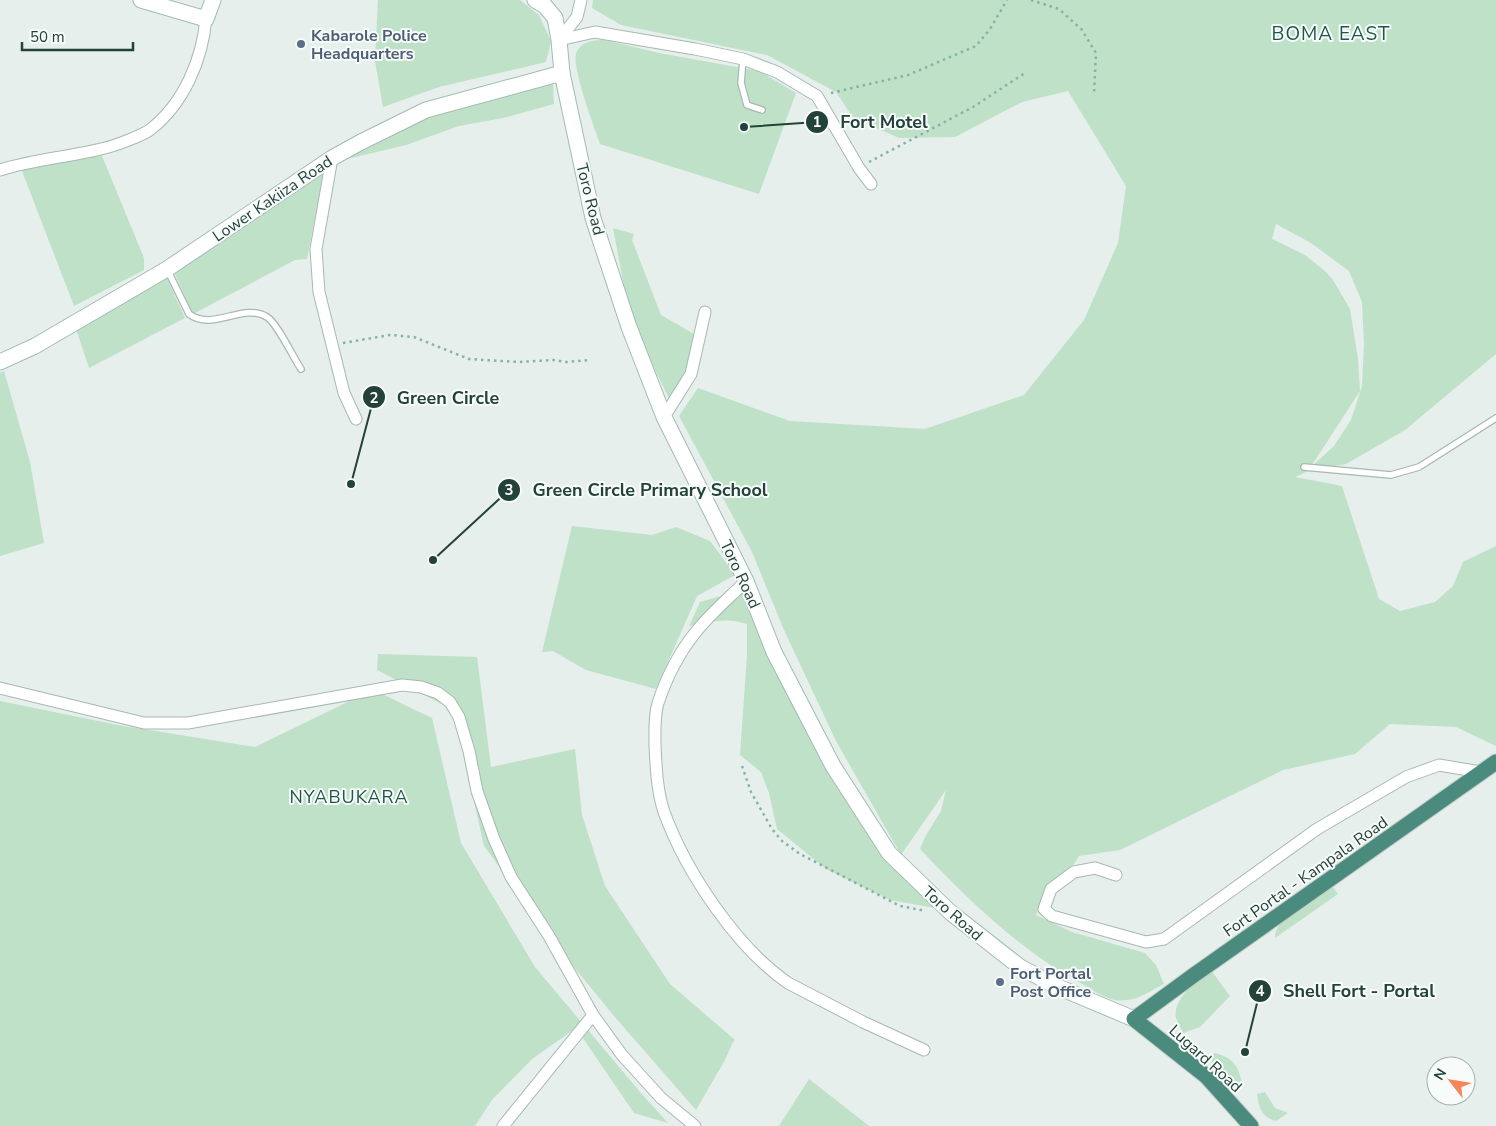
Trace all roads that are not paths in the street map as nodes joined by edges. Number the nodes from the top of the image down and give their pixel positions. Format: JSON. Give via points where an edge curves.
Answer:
{"nodes":[{"id":1,"x":142,"y":0,"type":"edge"},
{"id":2,"x":213,"y":0,"type":"edge"},
{"id":3,"x":535,"y":0,"type":"edge"},
{"id":4,"x":581,"y":0,"type":"edge"},
{"id":5,"x":206,"y":19,"type":"junction"},
{"id":6,"x":560,"y":40,"type":"junction"},
{"id":7,"x":743,"y":59,"type":"junction"},
{"id":8,"x":562,"y":73,"type":"junction"},
{"id":9,"x":762,"y":110,"type":"dead end"},
{"id":10,"x":332,"y":158,"type":"junction"},
{"id":11,"x":0,"y":170,"type":"edge"},
{"id":12,"x":871,"y":184,"type":"dead end"},
{"id":13,"x":167,"y":269,"type":"junction"},
{"id":14,"x":705,"y":312,"type":"dead end"},
{"id":15,"x":0,"y":362,"type":"edge"},
{"id":16,"x":301,"y":369,"type":"dead end"},
{"id":17,"x":664,"y":417,"type":"junction"},
{"id":18,"x":1496,"y":418,"type":"edge"},
{"id":19,"x":356,"y":420,"type":"dead end"},
{"id":20,"x":1304,"y":467,"type":"dead end"},
{"id":21,"x":746,"y":581,"type":"junction"},
{"id":22,"x":0,"y":688,"type":"edge"},
{"id":23,"x":1496,"y":762,"type":"edge"},
{"id":24,"x":1482,"y":772,"type":"junction"},
{"id":25,"x":1116,"y":875,"type":"dead end"},
{"id":26,"x":593,"y":1015,"type":"junction"},
{"id":27,"x":1134,"y":1019,"type":"junction"},
{"id":28,"x":924,"y":1050,"type":"dead end"},
{"id":29,"x":503,"y":1126,"type":"edge"},
{"id":30,"x":695,"y":1126,"type":"edge"},
{"id":31,"x":1251,"y":1126,"type":"edge"}],
"edges":[{"from":1,"to":5,"type":"main road"},
{"from":2,"to":5,"type":"main road"},
{"from":3,"to":6,"type":"main road","name":"Toro Road","via":[[555,18]]},
{"from":4,"to":6,"type":"street","via":[[577,17]]},
{"from":5,"to":11,"type":"street","via":[[204,38],[179,101],[150,130],[106,148]]},
{"from":6,"to":7,"type":"street","via":[[595,32]]},
{"from":6,"to":8,"type":"main road","name":"Toro Road"},
{"from":7,"to":9,"type":"lane","via":[[741,83],[747,105]]},
{"from":7,"to":12,"type":"street","via":[[777,72],[817,96]]},
{"from":8,"to":10,"type":"main road","name":"Lower Kakiiza Road","via":[[426,110]]},
{"from":8,"to":17,"type":"main road","name":"Toro Road","via":[[593,218],[629,328]]},
{"from":10,"to":13,"type":"main road","name":"Lower Kakiiza Road"},
{"from":10,"to":19,"type":"street","via":[[316,249],[319,292],[344,393]]},
{"from":13,"to":15,"type":"main road","name":"Lower Kakiiza Road","via":[[35,346]]},
{"from":13,"to":16,"type":"lane","via":[[194,318],[212,320],[247,313],[268,317]]},
{"from":14,"to":17,"type":"street","via":[[691,374]]},
{"from":17,"to":21,"type":"main road","name":"Toro Road"},
{"from":18,"to":20,"type":"lane","via":[[1419,467],[1391,475]]},
{"from":21,"to":27,"type":"main road","name":"Toro Road","via":[[774,652],[833,766],[889,852],[950,912],[1020,967]]},
{"from":21,"to":28,"type":"street","via":[[695,633],[676,662],[657,706],[656,764],[664,812],[706,894],[726,921],[777,976]]},
{"from":22,"to":26,"type":"street","via":[[144,723],[188,723],[402,685],[438,693],[450,702],[459,717],[477,792],[511,877],[550,936]]},
{"from":23,"to":24,"type":"highway","name":"Fort Portal - Kampala Road"},
{"from":24,"to":25,"type":"street","via":[[1439,766],[1406,777],[1317,829],[1164,939],[1146,942],[1052,916],[1044,909],[1052,889],[1074,872],[1095,868]]},
{"from":24,"to":27,"type":"highway","name":"Fort Portal - Kampala Road"},
{"from":26,"to":29,"type":"street"},
{"from":26,"to":30,"type":"street","via":[[622,1055],[661,1098]]},
{"from":27,"to":31,"type":"highway","name":"Lugard Road","via":[[1206,1076]]}]}
